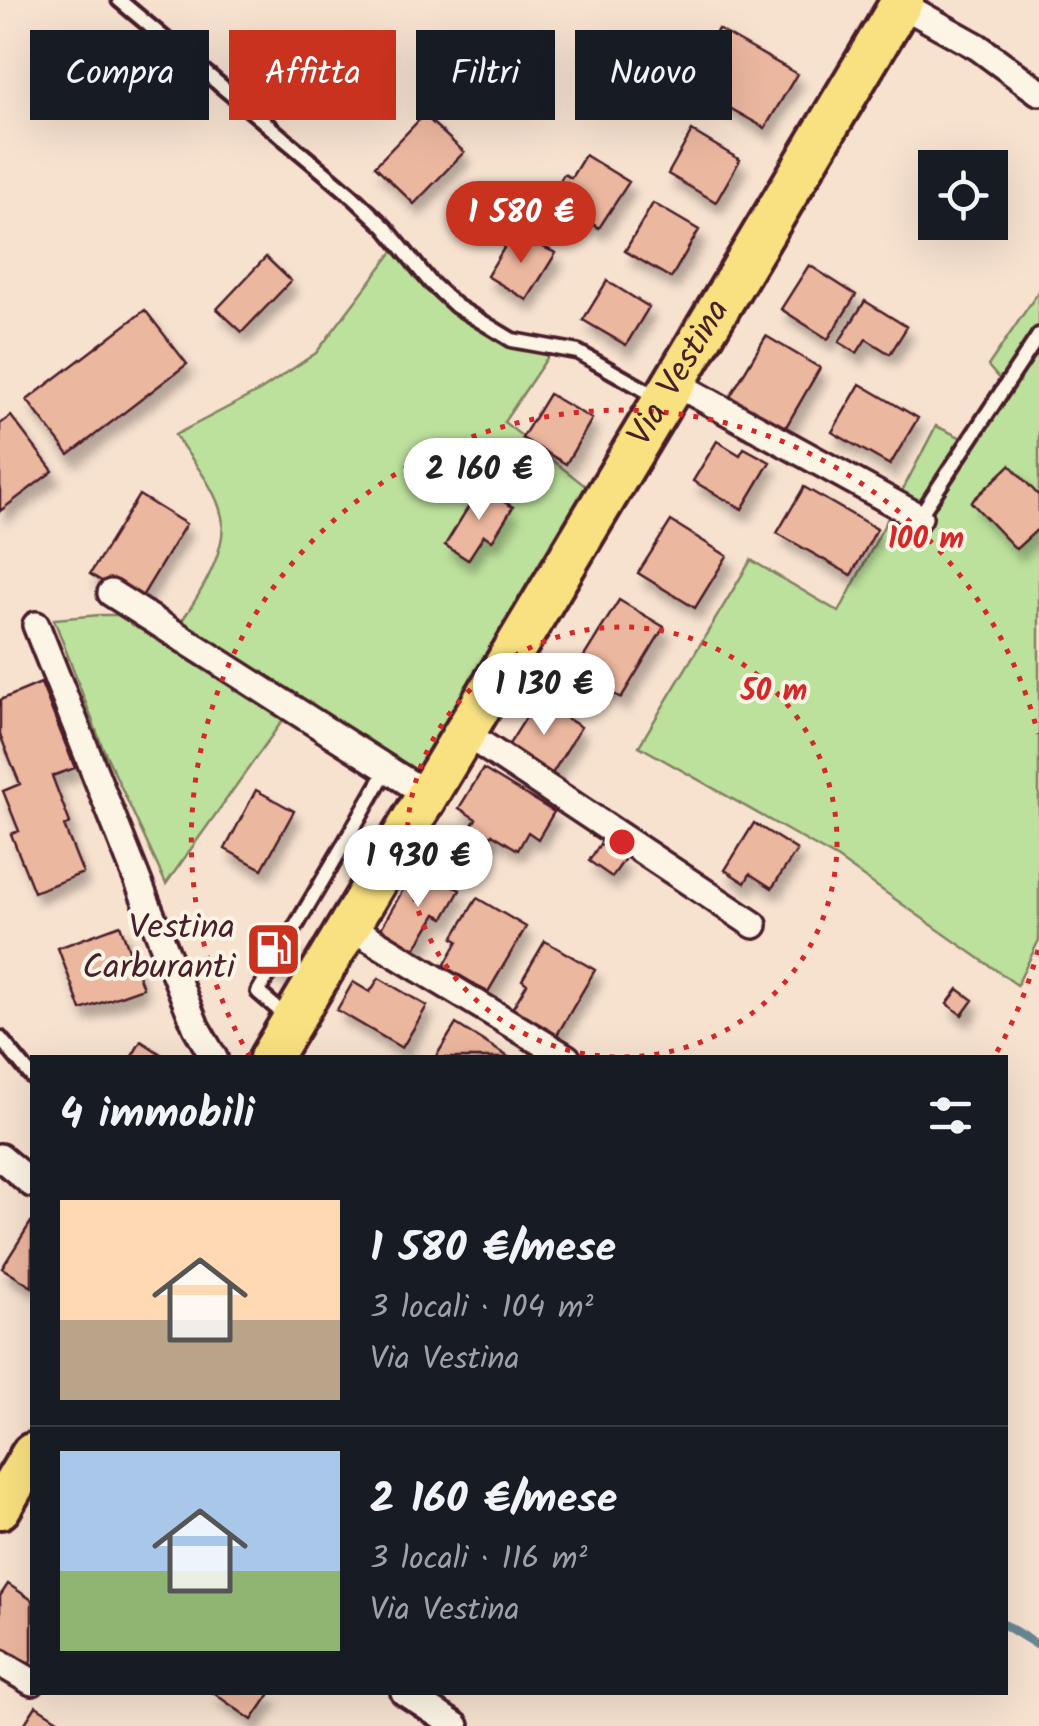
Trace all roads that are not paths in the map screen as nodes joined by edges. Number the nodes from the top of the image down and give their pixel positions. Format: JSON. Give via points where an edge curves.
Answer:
{"nodes":[{"id":1,"x":119,"y":0,"type":"edge"},
{"id":2,"x":902,"y":2,"type":"edge"},
{"id":3,"x":1039,"y":92,"type":"edge"},
{"id":4,"x":1039,"y":335,"type":"edge"},
{"id":5,"x":670,"y":392,"type":"junction"},
{"id":6,"x":919,"y":517,"type":"joint"},
{"id":7,"x":112,"y":593,"type":"dead end"},
{"id":8,"x":36,"y":625,"type":"dead end"},
{"id":9,"x":465,"y":732,"type":"junction"},
{"id":10,"x":388,"y":769,"type":"junction"},
{"id":11,"x":428,"y":795,"type":"junction"},
{"id":12,"x":347,"y":838,"type":"junction"},
{"id":13,"x":388,"y":861,"type":"junction"},
{"id":14,"x":348,"y":926,"type":"junction"},
{"id":15,"x":754,"y":926,"type":"dead end"},
{"id":16,"x":288,"y":941,"type":"dead end"},
{"id":17,"x":272,"y":968,"type":"dead end"},
{"id":18,"x":292,"y":1020,"type":"junction"},
{"id":19,"x":0,"y":1038,"type":"edge"},
{"id":20,"x":212,"y":1055,"type":"edge"},
{"id":21,"x":272,"y":1055,"type":"edge"},
{"id":22,"x":562,"y":1055,"type":"edge"},
{"id":23,"x":30,"y":1076,"type":"edge"},
{"id":24,"x":0,"y":1157,"type":"edge"},
{"id":25,"x":30,"y":1182,"type":"edge"},
{"id":26,"x":30,"y":1457,"type":"edge"},
{"id":27,"x":0,"y":1508,"type":"edge"},
{"id":28,"x":0,"y":1662,"type":"edge"},
{"id":29,"x":30,"y":1681,"type":"edge"},
{"id":30,"x":409,"y":1695,"type":"edge"},
{"id":31,"x":456,"y":1726,"type":"edge"}],
"edges":[{"from":1,"to":5,"type":"lane","via":[[351,195],[456,306],[512,340],[578,352]]},
{"from":2,"to":3,"type":"street"},
{"from":2,"to":5,"type":"main road","name":"Via Vestina"},
{"from":4,"to":6,"type":"lane"},
{"from":5,"to":6,"type":"street"},
{"from":5,"to":9,"type":"main road","name":"Via Vestina"},
{"from":7,"to":10,"type":"street"},
{"from":8,"to":20,"type":"street"},
{"from":9,"to":11,"type":"main road","name":"Via Vestina"},
{"from":9,"to":15,"type":"street"},
{"from":10,"to":11,"type":"street"},
{"from":10,"to":12,"type":"lane"},
{"from":11,"to":13,"type":"main road","name":"Via Vestina"},
{"from":12,"to":13,"type":"lane"},
{"from":12,"to":16,"type":"lane"},
{"from":13,"to":14,"type":"main road","name":"Via Vestina"},
{"from":14,"to":18,"type":"main road","name":"Via Vestina"},
{"from":14,"to":22,"type":"street"},
{"from":17,"to":18,"type":"lane","via":[[258,992]]},
{"from":18,"to":21,"type":"main road","name":"Via Vestina"},
{"from":19,"to":23,"type":"lane"},
{"from":24,"to":25,"type":"street"},
{"from":26,"to":27,"type":"main road"},
{"from":28,"to":29,"type":"street"},
{"from":30,"to":31,"type":"street"}]}
